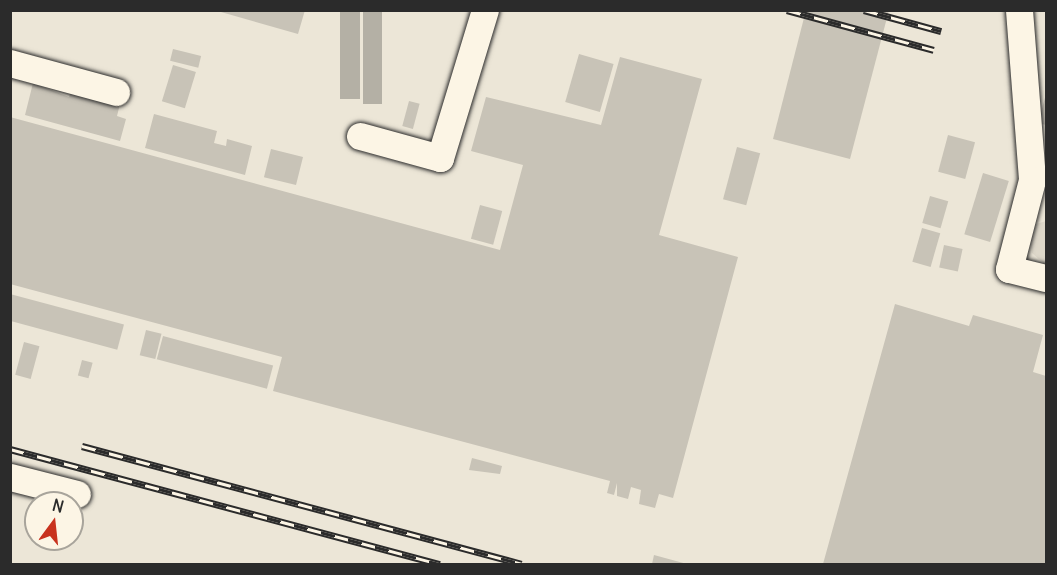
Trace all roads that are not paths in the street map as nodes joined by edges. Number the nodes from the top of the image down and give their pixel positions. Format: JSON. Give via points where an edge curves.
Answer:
{"nodes":[{"id":1,"x":485,"y":10,"type":"edge"},
{"id":2,"x":1019,"y":10,"type":"edge"},
{"id":3,"x":10,"y":63,"type":"edge"},
{"id":4,"x":116,"y":92,"type":"dead end"},
{"id":5,"x":360,"y":136,"type":"dead end"},
{"id":6,"x":1047,"y":278,"type":"edge"},
{"id":7,"x":10,"y":477,"type":"edge"},
{"id":8,"x":65,"y":491,"type":"edge"}],
"edges":[{"from":1,"to":5,"type":"lane","via":[[440,158]]},
{"from":2,"to":6,"type":"lane","via":[[1032,180],[1009,269]]},
{"from":3,"to":4,"type":"lane"},
{"from":7,"to":8,"type":"lane"}]}
